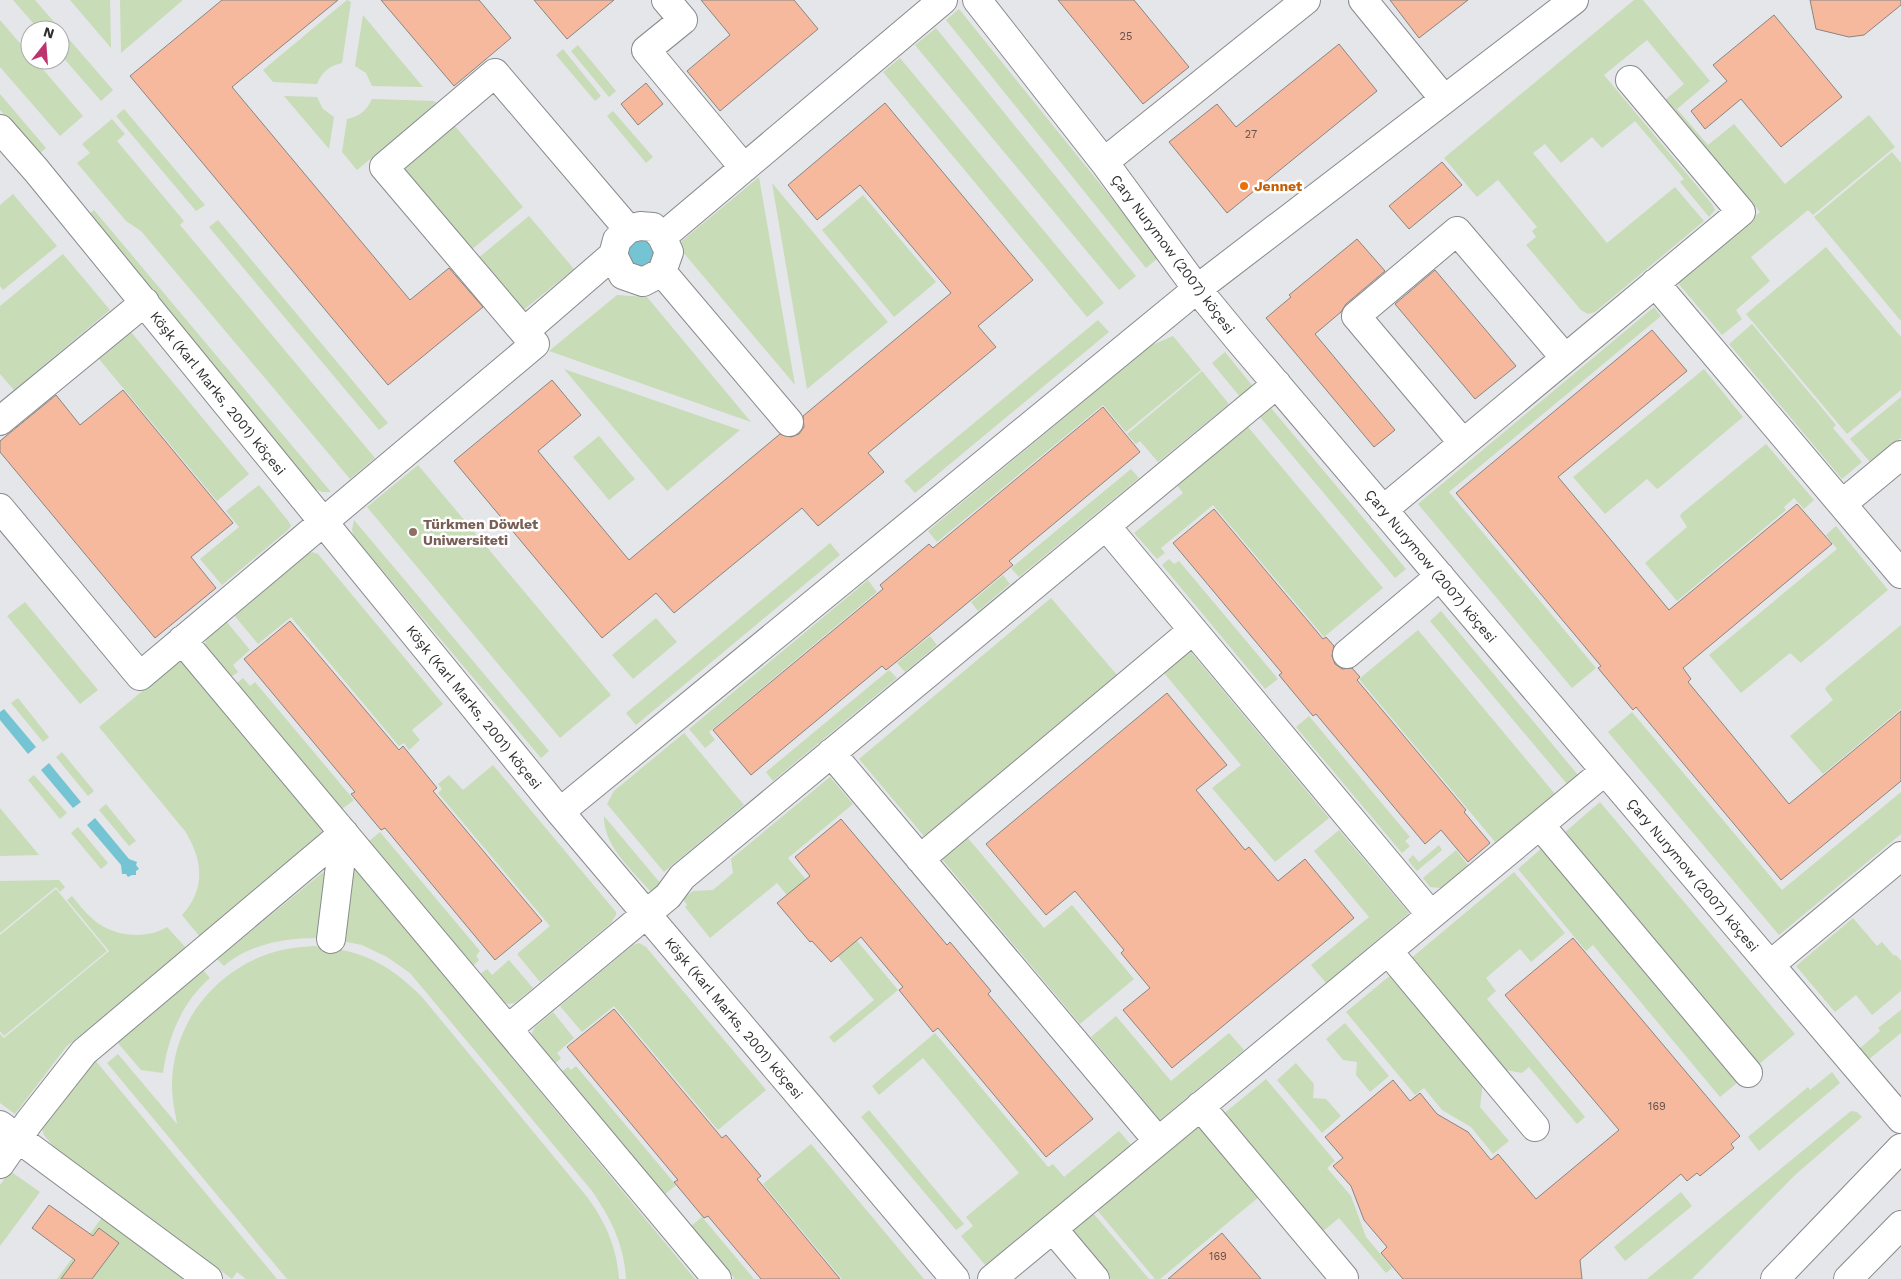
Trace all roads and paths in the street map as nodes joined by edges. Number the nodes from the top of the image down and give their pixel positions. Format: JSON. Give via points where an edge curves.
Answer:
{"nodes":[{"id":1,"x":666,"y":0,"type":"edge"},
{"id":2,"x":943,"y":0,"type":"edge"},
{"id":3,"x":977,"y":0,"type":"edge"},
{"id":4,"x":1306,"y":0,"type":"edge"},
{"id":5,"x":1362,"y":0,"type":"edge"},
{"id":6,"x":1574,"y":0,"type":"edge"},
{"id":7,"x":1630,"y":80,"type":"dead end"},
{"id":8,"x":1444,"y":99,"type":"junction"},
{"id":9,"x":0,"y":130,"type":"edge"},
{"id":10,"x":1104,"y":162,"type":"junction"},
{"id":11,"x":744,"y":168,"type":"junction"},
{"id":12,"x":628,"y":229,"type":"junction"},
{"id":13,"x":662,"y":237,"type":"junction"},
{"id":14,"x":613,"y":255,"type":"junction"},
{"id":15,"x":662,"y":272,"type":"junction"},
{"id":16,"x":1655,"y":283,"type":"junction"},
{"id":17,"x":1197,"y":289,"type":"junction"},
{"id":18,"x":145,"y":302,"type":"junction"},
{"id":19,"x":524,"y":332,"type":"junction"},
{"id":20,"x":1564,"y":358,"type":"junction"},
{"id":21,"x":1277,"y":384,"type":"junction"},
{"id":22,"x":0,"y":421,"type":"edge"},
{"id":23,"x":789,"y":422,"type":"dead end"},
{"id":24,"x":1463,"y":443,"type":"junction"},
{"id":25,"x":1901,"y":455,"type":"edge"},
{"id":26,"x":1842,"y":504,"type":"junction"},
{"id":27,"x":0,"y":508,"type":"edge"},
{"id":28,"x":1384,"y":510,"type":"junction"},
{"id":29,"x":323,"y":522,"type":"junction"},
{"id":30,"x":1106,"y":526,"type":"junction"},
{"id":31,"x":1901,"y":574,"type":"edge"},
{"id":32,"x":1440,"y":576,"type":"junction"},
{"id":33,"x":1193,"y":630,"type":"junction"},
{"id":34,"x":182,"y":640,"type":"junction"},
{"id":35,"x":1347,"y":654,"type":"dead end"},
{"id":36,"x":831,"y":753,"type":"junction"},
{"id":37,"x":1605,"y":771,"type":"junction"},
{"id":38,"x":560,"y":812,"type":"junction"},
{"id":39,"x":1540,"y":825,"type":"junction"},
{"id":40,"x":344,"y":833,"type":"junction"},
{"id":41,"x":1901,"y":856,"type":"edge"},
{"id":42,"x":920,"y":859,"type":"junction"},
{"id":43,"x":646,"y":914,"type":"junction"},
{"id":44,"x":1431,"y":915,"type":"junction"},
{"id":45,"x":331,"y":939,"type":"dead end"},
{"id":46,"x":1388,"y":951,"type":"junction"},
{"id":47,"x":1770,"y":965,"type":"junction"},
{"id":48,"x":508,"y":1029,"type":"junction"},
{"id":49,"x":1748,"y":1074,"type":"dead end"},
{"id":50,"x":1200,"y":1106,"type":"junction"},
{"id":51,"x":1901,"y":1119,"type":"edge"},
{"id":52,"x":1535,"y":1127,"type":"dead end"},
{"id":53,"x":9,"y":1132,"type":"edge"},
{"id":54,"x":1158,"y":1141,"type":"junction"},
{"id":55,"x":1901,"y":1148,"type":"edge"},
{"id":56,"x":0,"y":1164,"type":"edge"},
{"id":57,"x":1901,"y":1225,"type":"edge"},
{"id":58,"x":1053,"y":1229,"type":"junction"},
{"id":59,"x":1344,"y":1278,"type":"edge"},
{"id":60,"x":208,"y":1279,"type":"edge"},
{"id":61,"x":717,"y":1279,"type":"edge"},
{"id":62,"x":955,"y":1279,"type":"edge"},
{"id":63,"x":992,"y":1279,"type":"edge"},
{"id":64,"x":1095,"y":1279,"type":"edge"},
{"id":65,"x":1775,"y":1279,"type":"edge"},
{"id":66,"x":1848,"y":1279,"type":"edge"}],
"edges":[{"from":1,"to":11,"type":"street","via":[[683,20],[646,50]]},
{"from":2,"to":11,"type":"street"},
{"from":3,"to":10,"type":"street","name":"Çary Nurymow (2007) köçesi"},
{"from":4,"to":10,"type":"street"},
{"from":5,"to":8,"type":"street"},
{"from":6,"to":8,"type":"street"},
{"from":7,"to":16,"type":"street","via":[[1740,212]]},
{"from":8,"to":17,"type":"street"},
{"from":9,"to":18,"type":"street","name":"Köşk (Karl Marks, 2001) köçesi"},
{"from":10,"to":17,"type":"street","name":"Çary Nurymow (2007) köçesi"},
{"from":11,"to":13,"type":"street"},
{"from":12,"to":13,"type":"street","via":[[653,227]]},
{"from":12,"to":14,"type":"street","via":[[617,240]]},
{"from":12,"to":19,"type":"street","via":[[495,73],[384,166]]},
{"from":13,"to":15,"type":"street","via":[[669,252]]},
{"from":14,"to":15,"type":"street","via":[[623,274],[643,282]]},
{"from":14,"to":19,"type":"street"},
{"from":15,"to":23,"type":"street"},
{"from":16,"to":20,"type":"street"},
{"from":16,"to":26,"type":"street"},
{"from":17,"to":21,"type":"street","name":"Çary Nurymow (2007) köçesi"},
{"from":17,"to":38,"type":"street"},
{"from":18,"to":22,"type":"street"},
{"from":18,"to":29,"type":"street","name":"Köşk (Karl Marks, 2001) köçesi"},
{"from":19,"to":29,"type":"street","via":[[535,344]]},
{"from":20,"to":24,"type":"street"},
{"from":20,"to":24,"type":"street","via":[[1457,231],[1356,316]]},
{"from":21,"to":28,"type":"street","name":"Çary Nurymow (2007) köçesi"},
{"from":21,"to":30,"type":"street"},
{"from":24,"to":28,"type":"street"},
{"from":25,"to":26,"type":"street"},
{"from":26,"to":31,"type":"street"},
{"from":27,"to":34,"type":"street","via":[[140,676]]},
{"from":28,"to":32,"type":"street","name":"Çary Nurymow (2007) köçesi"},
{"from":29,"to":34,"type":"street"},
{"from":29,"to":38,"type":"street","name":"Köşk (Karl Marks, 2001) köçesi"},
{"from":30,"to":33,"type":"street"},
{"from":30,"to":36,"type":"street"},
{"from":32,"to":35,"type":"street"},
{"from":32,"to":37,"type":"street","name":"Çary Nurymow (2007) köçesi"},
{"from":33,"to":42,"type":"street"},
{"from":33,"to":44,"type":"street"},
{"from":34,"to":40,"type":"street"},
{"from":36,"to":42,"type":"street"},
{"from":36,"to":43,"type":"street","via":[[682,877],[668,896]]},
{"from":37,"to":39,"type":"street"},
{"from":37,"to":47,"type":"street","name":"Çary Nurymow (2007) köçesi"},
{"from":38,"to":43,"type":"street","name":"Köşk (Karl Marks, 2001) köçesi"},
{"from":39,"to":44,"type":"street"},
{"from":39,"to":49,"type":"street"},
{"from":40,"to":45,"type":"street"},
{"from":40,"to":48,"type":"street"},
{"from":40,"to":53,"type":"street","via":[[84,1052],[40,1108]]},
{"from":41,"to":47,"type":"street"},
{"from":42,"to":54,"type":"street"},
{"from":43,"to":48,"type":"street"},
{"from":43,"to":62,"type":"street","name":"Köşk (Karl Marks, 2001) köçesi"},
{"from":44,"to":46,"type":"street"},
{"from":46,"to":50,"type":"street"},
{"from":46,"to":52,"type":"street"},
{"from":47,"to":51,"type":"street","name":"Çary Nurymow (2007) köçesi"},
{"from":48,"to":61,"type":"street"},
{"from":50,"to":54,"type":"street"},
{"from":50,"to":59,"type":"street"},
{"from":53,"to":56,"type":"street"},
{"from":53,"to":60,"type":"street"},
{"from":54,"to":58,"type":"street"},
{"from":55,"to":65,"type":"street"},
{"from":57,"to":66,"type":"street"},
{"from":58,"to":63,"type":"street"},
{"from":58,"to":64,"type":"street"}]}
